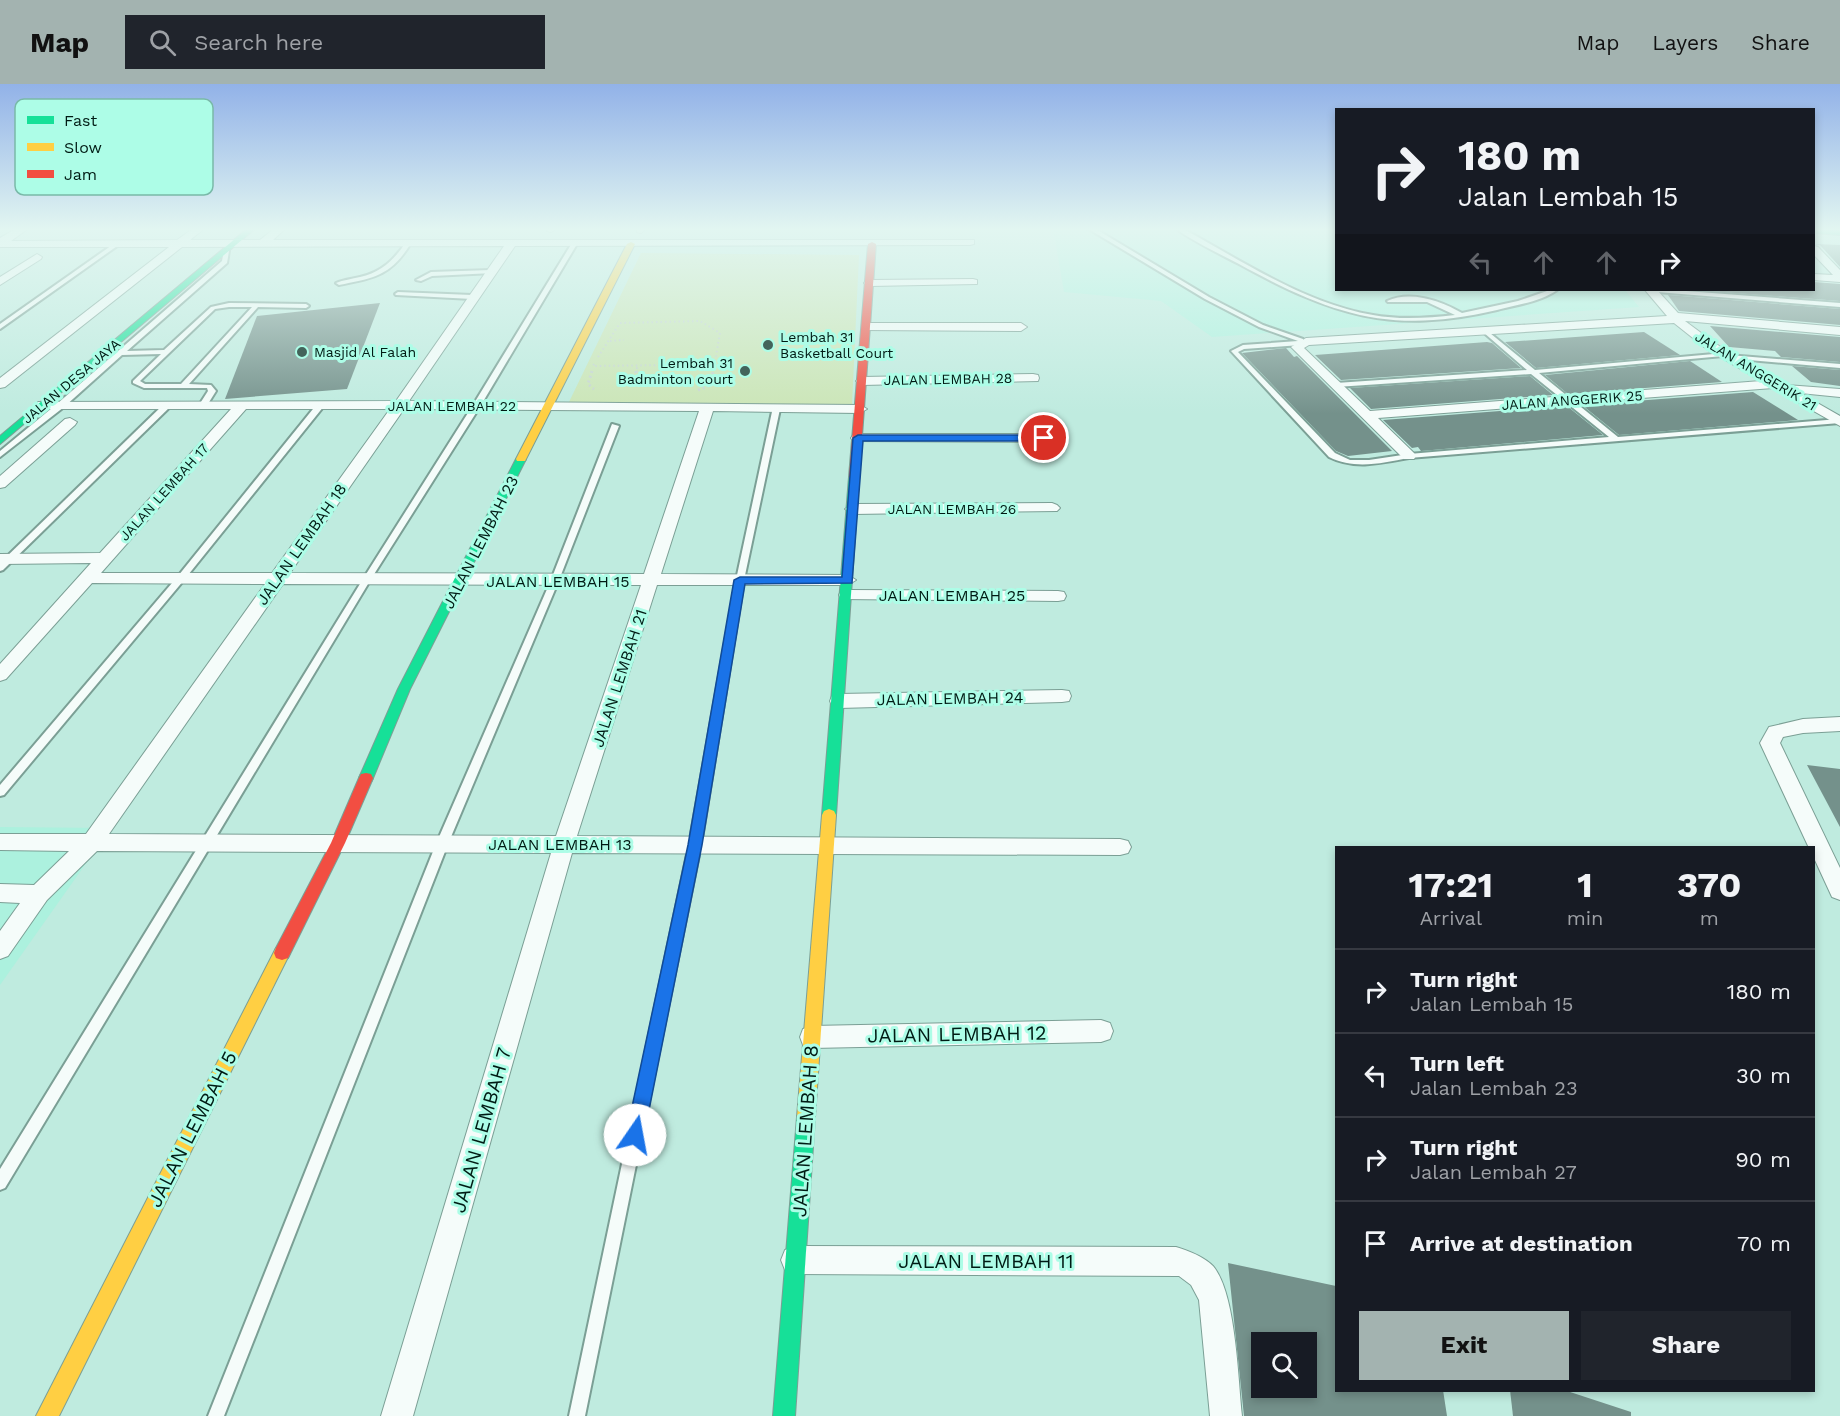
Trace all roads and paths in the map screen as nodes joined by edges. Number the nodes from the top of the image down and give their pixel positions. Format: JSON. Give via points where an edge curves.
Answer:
{"nodes":[{"id":1,"x":52,"y":290,"type":"edge"},
{"id":2,"x":119,"y":290,"type":"edge"},
{"id":3,"x":178,"y":290,"type":"edge"},
{"id":4,"x":193,"y":290,"type":"edge"},
{"id":5,"x":477,"y":290,"type":"edge"},
{"id":6,"x":546,"y":290,"type":"edge"},
{"id":7,"x":607,"y":290,"type":"edge"},
{"id":8,"x":869,"y":290,"type":"edge"},
{"id":9,"x":1194,"y":290,"type":"edge"},
{"id":10,"x":1300,"y":290,"type":"edge"},
{"id":11,"x":1552,"y":291,"type":"edge"},
{"id":12,"x":1652,"y":291,"type":"edge"},
{"id":13,"x":1669,"y":291,"type":"edge"},
{"id":14,"x":398,"y":294,"type":"dead end"},
{"id":15,"x":472,"y":297,"type":"junction"},
{"id":16,"x":1390,"y":301,"type":"dead end"},
{"id":17,"x":1840,"y":305,"type":"edge"},
{"id":18,"x":256,"y":306,"type":"junction"},
{"id":19,"x":306,"y":306,"type":"dead end"},
{"id":20,"x":1462,"y":316,"type":"junction"},
{"id":21,"x":1675,"y":318,"type":"junction"},
{"id":22,"x":0,"y":327,"type":"edge"},
{"id":23,"x":866,"y":327,"type":"junction"},
{"id":24,"x":1021,"y":327,"type":"dead end"},
{"id":25,"x":1485,"y":331,"type":"junction"},
{"id":26,"x":1840,"y":331,"type":"edge"},
{"id":27,"x":624,"y":340,"type":"dead end"},
{"id":28,"x":609,"y":341,"type":"junction"},
{"id":29,"x":1303,"y":343,"type":"junction"},
{"id":30,"x":163,"y":352,"type":"junction"},
{"id":31,"x":120,"y":353,"type":"junction"},
{"id":32,"x":1725,"y":355,"type":"junction"},
{"id":33,"x":0,"y":365,"type":"edge"},
{"id":34,"x":23,"y":365,"type":"junction"},
{"id":35,"x":638,"y":365,"type":"junction"},
{"id":36,"x":671,"y":365,"type":"dead end"},
{"id":37,"x":593,"y":366,"type":"junction"},
{"id":38,"x":1840,"y":366,"type":"edge"},
{"id":39,"x":1532,"y":372,"type":"junction"},
{"id":40,"x":639,"y":376,"type":"dead end"},
{"id":41,"x":1033,"y":378,"type":"dead end"},
{"id":42,"x":862,"y":381,"type":"junction"},
{"id":43,"x":0,"y":384,"type":"edge"},
{"id":44,"x":184,"y":385,"type":"junction"},
{"id":45,"x":1336,"y":385,"type":"junction"},
{"id":46,"x":1778,"y":386,"type":"junction"},
{"id":47,"x":604,"y":389,"type":"dead end"},
{"id":48,"x":687,"y":390,"type":"dead end"},
{"id":49,"x":1840,"y":393,"type":"edge"},
{"id":50,"x":1566,"y":400,"type":"junction"},
{"id":51,"x":43,"y":405,"type":"junction"},
{"id":52,"x":62,"y":405,"type":"junction"},
{"id":53,"x":168,"y":405,"type":"junction"},
{"id":54,"x":203,"y":405,"type":"junction"},
{"id":55,"x":477,"y":405,"type":"junction"},
{"id":56,"x":549,"y":405,"type":"junction"},
{"id":57,"x":241,"y":406,"type":"junction"},
{"id":58,"x":320,"y":406,"type":"junction"},
{"id":59,"x":399,"y":406,"type":"junction"},
{"id":60,"x":707,"y":408,"type":"junction"},
{"id":61,"x":776,"y":409,"type":"junction"},
{"id":62,"x":860,"y":409,"type":"junction"},
{"id":63,"x":1368,"y":415,"type":"junction"},
{"id":64,"x":1840,"y":421,"type":"edge"},
{"id":65,"x":70,"y":422,"type":"dead end"},
{"id":66,"x":615,"y":426,"type":"dead end"},
{"id":67,"x":858,"y":438,"type":"junction"},
{"id":68,"x":1044,"y":438,"type":"dead end"},
{"id":69,"x":1616,"y":439,"type":"junction"},
{"id":70,"x":0,"y":441,"type":"edge"},
{"id":71,"x":0,"y":455,"type":"edge"},
{"id":72,"x":1409,"y":456,"type":"junction"},
{"id":73,"x":0,"y":484,"type":"edge"},
{"id":74,"x":1052,"y":508,"type":"dead end"},
{"id":75,"x":853,"y":509,"type":"junction"},
{"id":76,"x":105,"y":558,"type":"junction"},
{"id":77,"x":3,"y":562,"type":"edge"},
{"id":78,"x":277,"y":577,"type":"junction"},
{"id":79,"x":88,"y":578,"type":"junction"},
{"id":80,"x":181,"y":578,"type":"junction"},
{"id":81,"x":367,"y":579,"type":"junction"},
{"id":82,"x":462,"y":580,"type":"junction"},
{"id":83,"x":555,"y":580,"type":"junction"},
{"id":84,"x":650,"y":580,"type":"junction"},
{"id":85,"x":740,"y":580,"type":"junction"},
{"id":86,"x":847,"y":587,"type":"junction"},
{"id":87,"x":1058,"y":596,"type":"dead end"},
{"id":88,"x":0,"y":675,"type":"edge"},
{"id":89,"x":1062,"y":696,"type":"dead end"},
{"id":90,"x":839,"y":701,"type":"junction"},
{"id":91,"x":1840,"y":724,"type":"edge"},
{"id":92,"x":0,"y":792,"type":"edge"},
{"id":93,"x":0,"y":842,"type":"edge"},
{"id":94,"x":92,"y":842,"type":"junction"},
{"id":95,"x":208,"y":842,"type":"junction"},
{"id":96,"x":338,"y":843,"type":"junction"},
{"id":97,"x":442,"y":844,"type":"junction"},
{"id":98,"x":564,"y":844,"type":"junction"},
{"id":99,"x":695,"y":845,"type":"junction"},
{"id":100,"x":827,"y":845,"type":"junction"},
{"id":101,"x":1120,"y":847,"type":"dead end"},
{"id":102,"x":1840,"y":891,"type":"edge"},
{"id":103,"x":0,"y":893,"type":"edge"},
{"id":104,"x":39,"y":894,"type":"junction"},
{"id":105,"x":0,"y":949,"type":"edge"},
{"id":106,"x":1101,"y":1032,"type":"dead end"},
{"id":107,"x":813,"y":1037,"type":"junction"},
{"id":108,"x":0,"y":1183,"type":"edge"},
{"id":109,"x":795,"y":1260,"type":"junction"},
{"id":110,"x":47,"y":1416,"type":"edge"},
{"id":111,"x":216,"y":1416,"type":"edge"},
{"id":112,"x":397,"y":1416,"type":"edge"},
{"id":113,"x":577,"y":1416,"type":"edge"},
{"id":114,"x":784,"y":1416,"type":"edge"},
{"id":115,"x":1226,"y":1416,"type":"edge"}],
"edges":[{"from":1,"to":22,"type":"lane"},
{"from":2,"to":34,"type":"street"},
{"from":3,"to":51,"type":"street","name":"JALAN DESA JAYA"},
{"from":4,"to":31,"type":"lane"},
{"from":5,"to":15,"type":"street","name":"JALAN LEMBAH 18"},
{"from":6,"to":55,"type":"lane"},
{"from":7,"to":56,"type":"street","name":"JALAN LEMBAH 23"},
{"from":8,"to":23,"type":"street"},
{"from":9,"to":29,"type":"lane","via":[[1261,326]]},
{"from":10,"to":20,"type":"lane","via":[[1342,309],[1378,317],[1416,320]]},
{"from":11,"to":20,"type":"lane"},
{"from":12,"to":21,"type":"street","name":"JALAN ANGGERIK 21"},
{"from":13,"to":17,"type":"lane"},
{"from":14,"to":15,"type":"lane"},
{"from":15,"to":59,"type":"street","name":"JALAN LEMBAH 18"},
{"from":16,"to":20,"type":"lane","via":[[1429,300]]},
{"from":18,"to":19,"type":"lane"},
{"from":18,"to":30,"type":"lane","via":[[213,308]]},
{"from":18,"to":44,"type":"lane"},
{"from":21,"to":25,"type":"street"},
{"from":21,"to":26,"type":"street"},
{"from":21,"to":32,"type":"street","name":"JALAN ANGGERIK 21"},
{"from":23,"to":24,"type":"street"},
{"from":23,"to":42,"type":"street"},
{"from":25,"to":29,"type":"street"},
{"from":25,"to":39,"type":"lane"},
{"from":27,"to":28,"type":"path"},
{"from":28,"to":37,"type":"path"},
{"from":28,"to":48,"type":"path","via":[[620,323],[700,321],[720,333],[711,385]]},
{"from":29,"to":45,"type":"street","via":[[1297,347],[1300,351]]},
{"from":29,"to":72,"type":"lane","via":[[1234,351],[1340,460],[1353,463]]},
{"from":30,"to":31,"type":"lane"},
{"from":30,"to":44,"type":"lane","via":[[135,384]]},
{"from":31,"to":52,"type":"lane"},
{"from":32,"to":38,"type":"lane"},
{"from":32,"to":39,"type":"lane"},
{"from":32,"to":46,"type":"street","name":"JALAN ANGGERIK 21"},
{"from":33,"to":34,"type":"street"},
{"from":34,"to":43,"type":"street"},
{"from":35,"to":36,"type":"path"},
{"from":35,"to":37,"type":"path"},
{"from":35,"to":40,"type":"path","via":[[635,373]]},
{"from":37,"to":47,"type":"path","via":[[588,384],[593,389]]},
{"from":39,"to":45,"type":"lane"},
{"from":39,"to":50,"type":"lane"},
{"from":41,"to":42,"type":"street","name":"JALAN LEMBAH 28"},
{"from":42,"to":62,"type":"street"},
{"from":44,"to":54,"type":"lane","via":[[211,388]]},
{"from":45,"to":63,"type":"street"},
{"from":46,"to":49,"type":"street"},
{"from":46,"to":50,"type":"street","name":"JALAN ANGGERIK 25"},
{"from":46,"to":64,"type":"street","name":"JALAN ANGGERIK 21"},
{"from":50,"to":63,"type":"street","name":"JALAN ANGGERIK 25"},
{"from":50,"to":69,"type":"lane"},
{"from":51,"to":52,"type":"street","name":"JALAN LEMBAH 22"},
{"from":51,"to":70,"type":"street","name":"JALAN DESA JAYA"},
{"from":52,"to":53,"type":"street","name":"JALAN LEMBAH 22"},
{"from":52,"to":71,"type":"lane"},
{"from":53,"to":54,"type":"street","name":"JALAN LEMBAH 22"},
{"from":53,"to":77,"type":"lane"},
{"from":54,"to":57,"type":"street","name":"JALAN LEMBAH 22"},
{"from":55,"to":56,"type":"street","name":"JALAN LEMBAH 22"},
{"from":55,"to":59,"type":"street","name":"JALAN LEMBAH 22"},
{"from":55,"to":81,"type":"lane"},
{"from":56,"to":60,"type":"street","name":"JALAN LEMBAH 22"},
{"from":56,"to":82,"type":"street","name":"JALAN LEMBAH 23"},
{"from":57,"to":58,"type":"street","name":"JALAN LEMBAH 22"},
{"from":57,"to":76,"type":"street","name":"JALAN LEMBAH 17"},
{"from":58,"to":59,"type":"street","name":"JALAN LEMBAH 22"},
{"from":58,"to":80,"type":"lane"},
{"from":59,"to":78,"type":"street","name":"JALAN LEMBAH 18"},
{"from":60,"to":61,"type":"street","name":"JALAN LEMBAH 22"},
{"from":60,"to":84,"type":"street","name":"JALAN LEMBAH 21"},
{"from":61,"to":62,"type":"street","name":"JALAN LEMBAH 22"},
{"from":61,"to":85,"type":"lane"},
{"from":62,"to":67,"type":"street"},
{"from":63,"to":72,"type":"street"},
{"from":64,"to":69,"type":"lane"},
{"from":65,"to":73,"type":"street"},
{"from":66,"to":83,"type":"lane"},
{"from":67,"to":68,"type":"street"},
{"from":67,"to":75,"type":"street"},
{"from":69,"to":72,"type":"lane"},
{"from":74,"to":75,"type":"street","name":"JALAN LEMBAH 26"},
{"from":75,"to":86,"type":"street"},
{"from":76,"to":77,"type":"street"},
{"from":76,"to":79,"type":"street","name":"JALAN LEMBAH 17"},
{"from":78,"to":80,"type":"street","name":"JALAN LEMBAH 15"},
{"from":78,"to":81,"type":"street","name":"JALAN LEMBAH 15"},
{"from":78,"to":94,"type":"street","name":"JALAN LEMBAH 18"},
{"from":79,"to":80,"type":"street","name":"JALAN LEMBAH 15"},
{"from":79,"to":88,"type":"street","name":"JALAN LEMBAH 17"},
{"from":80,"to":92,"type":"lane"},
{"from":81,"to":82,"type":"street","name":"JALAN LEMBAH 15"},
{"from":81,"to":95,"type":"lane"},
{"from":82,"to":83,"type":"street","name":"JALAN LEMBAH 15"},
{"from":82,"to":96,"type":"street","name":"JALAN LEMBAH 23","via":[[404,690]]},
{"from":83,"to":84,"type":"street","name":"JALAN LEMBAH 15"},
{"from":83,"to":97,"type":"lane"},
{"from":84,"to":85,"type":"street","name":"JALAN LEMBAH 15"},
{"from":84,"to":98,"type":"street","name":"JALAN LEMBAH 21"},
{"from":85,"to":86,"type":"street","name":"JALAN LEMBAH 15"},
{"from":85,"to":99,"type":"lane"},
{"from":86,"to":87,"type":"street","name":"JALAN LEMBAH 25"},
{"from":86,"to":90,"type":"street"},
{"from":89,"to":90,"type":"street","name":"JALAN LEMBAH 24"},
{"from":90,"to":100,"type":"street"},
{"from":91,"to":102,"type":"street","via":[[1776,732],[1770,743]]},
{"from":93,"to":94,"type":"street","name":"JALAN LEMBAH 13"},
{"from":94,"to":95,"type":"street","name":"JALAN LEMBAH 13"},
{"from":94,"to":104,"type":"street","name":"JALAN LEMBAH 18"},
{"from":95,"to":96,"type":"street","name":"JALAN LEMBAH 13"},
{"from":95,"to":108,"type":"lane"},
{"from":96,"to":97,"type":"street","name":"JALAN LEMBAH 13"},
{"from":96,"to":110,"type":"street","name":"JALAN LEMBAH 5"},
{"from":97,"to":98,"type":"street","name":"JALAN LEMBAH 13"},
{"from":97,"to":111,"type":"lane"},
{"from":98,"to":99,"type":"street","name":"JALAN LEMBAH 13"},
{"from":98,"to":112,"type":"street","name":"JALAN LEMBAH 7"},
{"from":99,"to":100,"type":"street","name":"JALAN LEMBAH 13"},
{"from":99,"to":113,"type":"lane"},
{"from":100,"to":101,"type":"street","name":"JALAN LEMBAH 13"},
{"from":100,"to":107,"type":"street","name":"JALAN LEMBAH 8"},
{"from":103,"to":104,"type":"street"},
{"from":104,"to":105,"type":"street","name":"JALAN LEMBAH 18"},
{"from":106,"to":107,"type":"street","name":"JALAN LEMBAH 12"},
{"from":107,"to":109,"type":"street","name":"JALAN LEMBAH 8"},
{"from":109,"to":114,"type":"street","name":"JALAN LEMBAH 8"},
{"from":109,"to":115,"type":"street","name":"JALAN LEMBAH 11","via":[[1176,1261],[1195,1269],[1210,1286]]}]}
